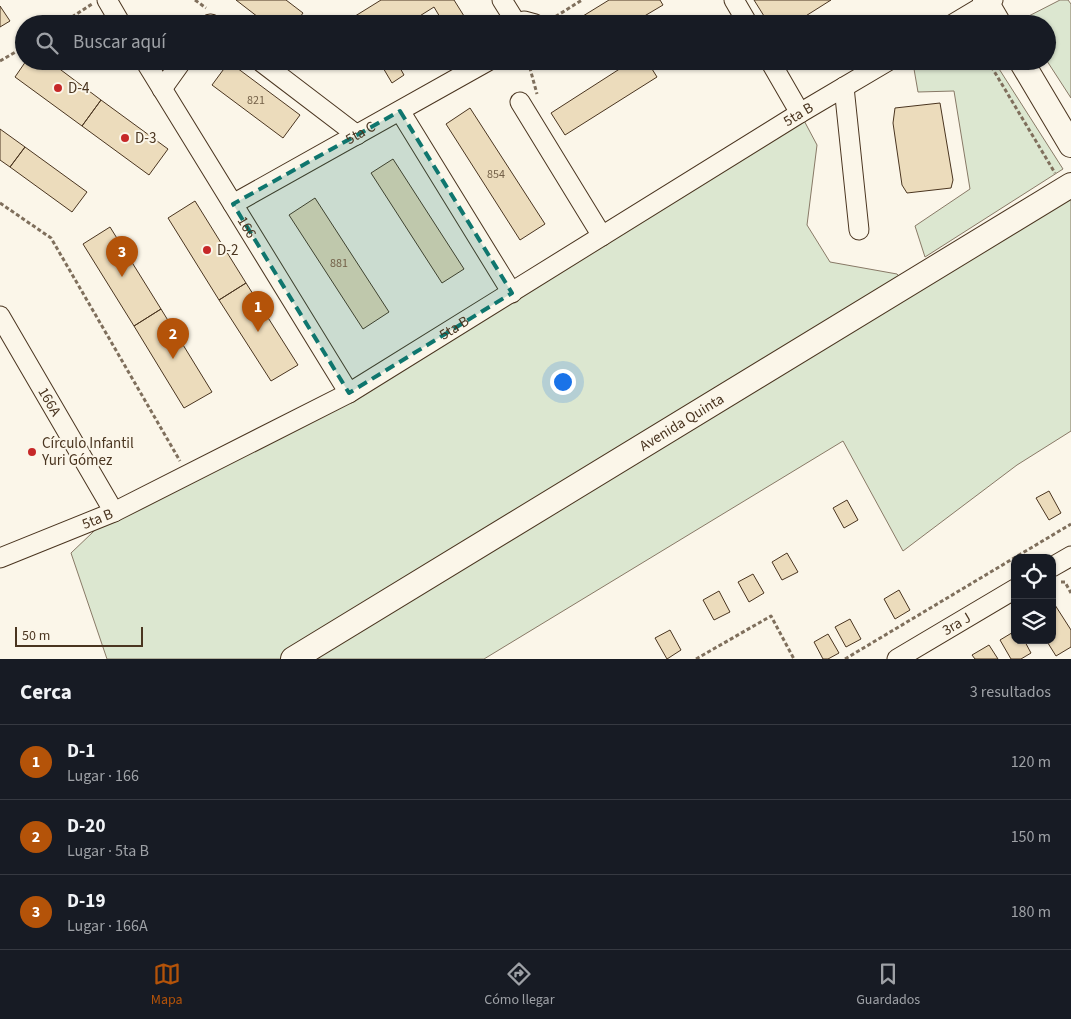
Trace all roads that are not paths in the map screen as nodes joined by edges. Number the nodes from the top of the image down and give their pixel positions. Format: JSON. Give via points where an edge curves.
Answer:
{"nodes":[{"id":1,"x":107,"y":0,"type":"edge"},
{"id":2,"x":502,"y":0,"type":"edge"},
{"id":3,"x":734,"y":0,"type":"edge"},
{"id":4,"x":988,"y":1,"type":"edge"},
{"id":5,"x":116,"y":15,"type":"edge"},
{"id":6,"x":511,"y":15,"type":"edge"},
{"id":7,"x":743,"y":15,"type":"edge"},
{"id":8,"x":966,"y":15,"type":"edge"},
{"id":9,"x":995,"y":15,"type":"edge"},
{"id":10,"x":150,"y":70,"type":"edge"},
{"id":11,"x":176,"y":70,"type":"edge"},
{"id":12,"x":272,"y":70,"type":"edge"},
{"id":13,"x":472,"y":70,"type":"edge"},
{"id":14,"x":775,"y":70,"type":"edge"},
{"id":15,"x":873,"y":70,"type":"edge"},
{"id":16,"x":1026,"y":70,"type":"edge"},
{"id":17,"x":844,"y":87,"type":"junction"},
{"id":18,"x":162,"y":89,"type":"junction"},
{"id":19,"x":520,"y":102,"type":"dead end"},
{"id":20,"x":400,"y":111,"type":"junction"},
{"id":21,"x":800,"y":113,"type":"junction"},
{"id":22,"x":357,"y":135,"type":"junction"},
{"id":23,"x":1071,"y":145,"type":"edge"},
{"id":24,"x":1068,"y":187,"type":"edge"},
{"id":25,"x":233,"y":204,"type":"junction"},
{"id":26,"x":859,"y":230,"type":"dead end"},
{"id":27,"x":602,"y":236,"type":"junction"},
{"id":28,"x":512,"y":293,"type":"junction"},
{"id":29,"x":0,"y":316,"type":"edge"},
{"id":30,"x":349,"y":393,"type":"junction"},
{"id":31,"x":114,"y":512,"type":"junction"},
{"id":32,"x":1071,"y":556,"type":"edge"},
{"id":33,"x":0,"y":558,"type":"edge"},
{"id":34,"x":1056,"y":573,"type":"edge"},
{"id":35,"x":1011,"y":591,"type":"edge"},
{"id":36,"x":293,"y":659,"type":"edge"},
{"id":37,"x":897,"y":659,"type":"edge"}],
"edges":[{"from":1,"to":5,"type":"street"},
{"from":2,"to":6,"type":"street"},
{"from":3,"to":7,"type":"street"},
{"from":4,"to":8,"type":"street"},
{"from":4,"to":9,"type":"main road"},
{"from":10,"to":18,"type":"street","name":"166"},
{"from":11,"to":18,"type":"street"},
{"from":12,"to":22,"type":"street"},
{"from":13,"to":20,"type":"street","name":"5ta C"},
{"from":14,"to":21,"type":"street"},
{"from":15,"to":17,"type":"street","name":"5ta B"},
{"from":16,"to":23,"type":"main road"},
{"from":17,"to":21,"type":"street","name":"5ta B"},
{"from":17,"to":26,"type":"street"},
{"from":18,"to":25,"type":"street","name":"166"},
{"from":19,"to":27,"type":"street"},
{"from":20,"to":22,"type":"street","name":"5ta C"},
{"from":20,"to":28,"type":"street"},
{"from":21,"to":27,"type":"street","name":"5ta B"},
{"from":22,"to":25,"type":"street","name":"5ta C"},
{"from":24,"to":36,"type":"main road","name":"Avenida Quinta"},
{"from":25,"to":30,"type":"street","name":"166"},
{"from":27,"to":28,"type":"street","name":"5ta B"},
{"from":28,"to":30,"type":"street","name":"5ta B"},
{"from":29,"to":31,"type":"street","name":"166A"},
{"from":30,"to":31,"type":"street","name":"5ta B"},
{"from":31,"to":33,"type":"street","name":"5ta B"},
{"from":32,"to":34,"type":"street"},
{"from":35,"to":37,"type":"street","name":"3ra J"}]}
